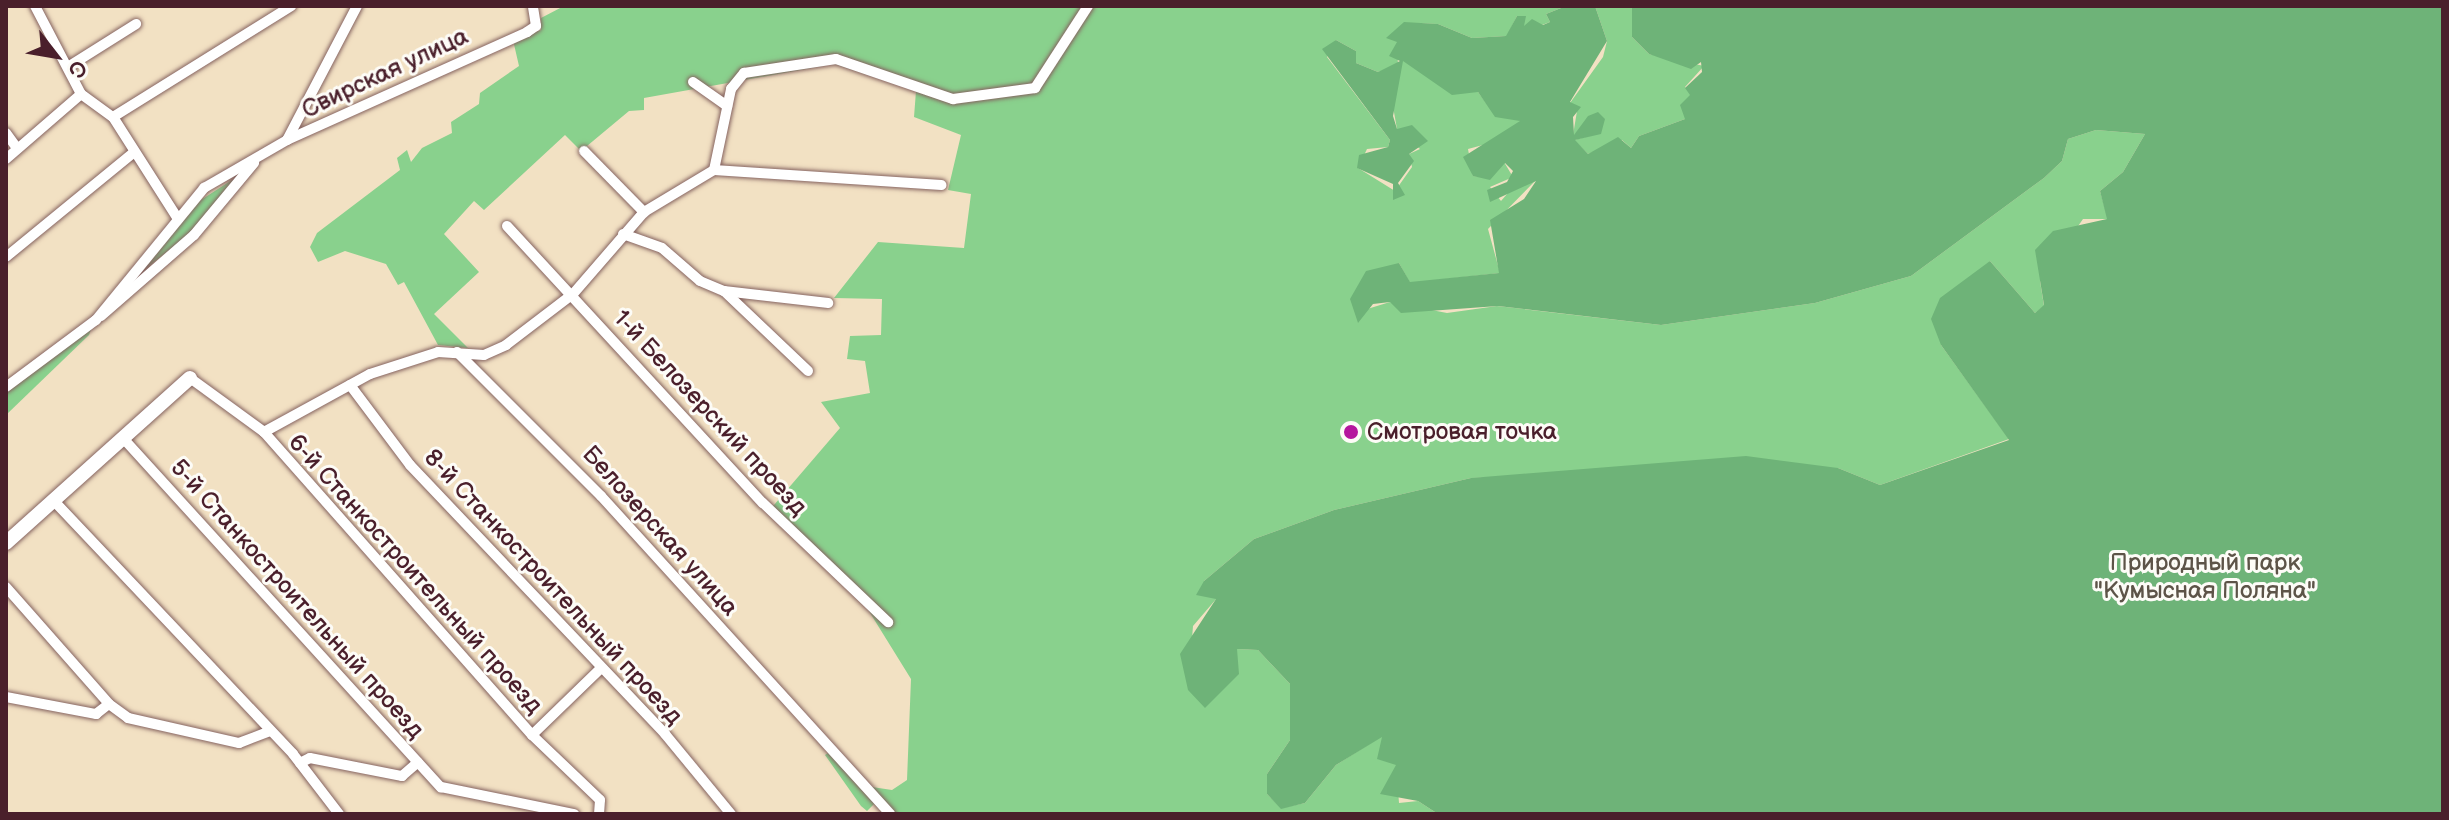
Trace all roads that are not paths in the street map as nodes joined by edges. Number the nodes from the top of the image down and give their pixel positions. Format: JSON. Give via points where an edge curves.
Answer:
{"nodes":[{"id":1,"x":35,"y":6,"type":"edge"},
{"id":2,"x":291,"y":6,"type":"edge"},
{"id":3,"x":357,"y":6,"type":"edge"},
{"id":4,"x":533,"y":6,"type":"edge"},
{"id":5,"x":1088,"y":6,"type":"edge"},
{"id":6,"x":136,"y":24,"type":"dead end"},
{"id":7,"x":71,"y":65,"type":"junction"},
{"id":8,"x":693,"y":82,"type":"dead end"},
{"id":9,"x":81,"y":94,"type":"junction"},
{"id":10,"x":727,"y":106,"type":"junction"},
{"id":11,"x":113,"y":117,"type":"junction"},
{"id":12,"x":6,"y":133,"type":"edge"},
{"id":13,"x":287,"y":140,"type":"junction"},
{"id":14,"x":16,"y":147,"type":"junction"},
{"id":15,"x":584,"y":151,"type":"dead end"},
{"id":16,"x":133,"y":153,"type":"junction"},
{"id":17,"x":6,"y":159,"type":"edge"},
{"id":18,"x":254,"y":163,"type":"junction"},
{"id":19,"x":714,"y":170,"type":"junction"},
{"id":20,"x":942,"y":185,"type":"dead end"},
{"id":21,"x":644,"y":212,"type":"junction"},
{"id":22,"x":178,"y":219,"type":"junction"},
{"id":23,"x":507,"y":226,"type":"dead end"},
{"id":24,"x":623,"y":234,"type":"junction"},
{"id":25,"x":6,"y":257,"type":"edge"},
{"id":26,"x":724,"y":291,"type":"junction"},
{"id":27,"x":573,"y":294,"type":"junction"},
{"id":28,"x":828,"y":303,"type":"dead end"},
{"id":29,"x":96,"y":320,"type":"junction"},
{"id":30,"x":457,"y":352,"type":"junction"},
{"id":31,"x":808,"y":371,"type":"dead end"},
{"id":32,"x":190,"y":378,"type":"joint"},
{"id":33,"x":350,"y":385,"type":"junction"},
{"id":34,"x":6,"y":387,"type":"edge"},
{"id":35,"x":264,"y":432,"type":"junction"},
{"id":36,"x":122,"y":437,"type":"junction"},
{"id":37,"x":54,"y":501,"type":"junction"},
{"id":38,"x":6,"y":543,"type":"edge"},
{"id":39,"x":6,"y":587,"type":"edge"},
{"id":40,"x":888,"y":622,"type":"dead end"},
{"id":41,"x":600,"y":669,"type":"junction"},
{"id":42,"x":6,"y":697,"type":"edge"},
{"id":43,"x":109,"y":704,"type":"junction"},
{"id":44,"x":268,"y":732,"type":"junction"},
{"id":45,"x":532,"y":735,"type":"junction"},
{"id":46,"x":418,"y":762,"type":"junction"},
{"id":47,"x":300,"y":763,"type":"junction"},
{"id":48,"x":601,"y":810,"type":"edge"},
{"id":49,"x":339,"y":814,"type":"edge"},
{"id":50,"x":574,"y":814,"type":"edge"},
{"id":51,"x":731,"y":814,"type":"edge"},
{"id":52,"x":890,"y":814,"type":"edge"}],
"edges":[{"from":1,"to":7,"type":"street"},
{"from":2,"to":11,"type":"street"},
{"from":3,"to":13,"type":"street"},
{"from":4,"to":13,"type":"street","name":"Свирская улица","via":[[536,26]]},
{"from":5,"to":10,"type":"street","via":[[1035,88],[953,99],[836,59],[744,73]]},
{"from":6,"to":7,"type":"street"},
{"from":7,"to":9,"type":"street"},
{"from":8,"to":10,"type":"street"},
{"from":9,"to":11,"type":"street"},
{"from":9,"to":14,"type":"street"},
{"from":10,"to":19,"type":"street"},
{"from":11,"to":16,"type":"street"},
{"from":12,"to":14,"type":"street"},
{"from":13,"to":18,"type":"street","name":"Свирская улица"},
{"from":14,"to":17,"type":"street"},
{"from":15,"to":21,"type":"street"},
{"from":16,"to":22,"type":"street"},
{"from":16,"to":25,"type":"street"},
{"from":18,"to":22,"type":"street","name":"Свирская улица","via":[[204,188]]},
{"from":18,"to":29,"type":"street","name":"Свирская улица","via":[[194,235]]},
{"from":19,"to":20,"type":"street"},
{"from":19,"to":21,"type":"street"},
{"from":21,"to":24,"type":"street"},
{"from":22,"to":29,"type":"street","name":"Свирская улица"},
{"from":23,"to":27,"type":"street","name":"1-й Белозерский проезд"},
{"from":24,"to":26,"type":"street","via":[[662,248],[700,281]]},
{"from":24,"to":27,"type":"street"},
{"from":26,"to":28,"type":"street"},
{"from":26,"to":31,"type":"street"},
{"from":27,"to":30,"type":"street","via":[[495,351]]},
{"from":27,"to":40,"type":"street","name":"1-й Белозерский проезд","via":[[763,503]]},
{"from":29,"to":34,"type":"street","name":"Свирская улица"},
{"from":30,"to":33,"type":"street","via":[[438,352]]},
{"from":30,"to":52,"type":"street","name":"Белозерская улица","via":[[581,474]]},
{"from":32,"to":35,"type":"street","name":"6-й Станкостроительный проезд"},
{"from":32,"to":36,"type":"street"},
{"from":33,"to":35,"type":"street"},
{"from":33,"to":41,"type":"street","name":"8-й Станкостроительный проезд","via":[[410,465]]},
{"from":35,"to":45,"type":"street","name":"6-й Станкостроительный проезд"},
{"from":36,"to":37,"type":"street"},
{"from":36,"to":46,"type":"street","name":"5-й Станкостроительный проезд"},
{"from":37,"to":38,"type":"street"},
{"from":37,"to":44,"type":"street"},
{"from":39,"to":43,"type":"street"},
{"from":41,"to":45,"type":"street"},
{"from":41,"to":51,"type":"street","name":"8-й Станкостроительный проезд"},
{"from":42,"to":43,"type":"street","via":[[90,713]]},
{"from":43,"to":44,"type":"street","via":[[151,725],[239,743]]},
{"from":44,"to":47,"type":"street"},
{"from":45,"to":48,"type":"street","name":"6-й Станкостроительный проезд"},
{"from":46,"to":47,"type":"street","via":[[402,776],[310,758]]},
{"from":46,"to":50,"type":"street","name":"5-й Станкостроительный проезд","via":[[441,787]]},
{"from":47,"to":49,"type":"street"}]}
